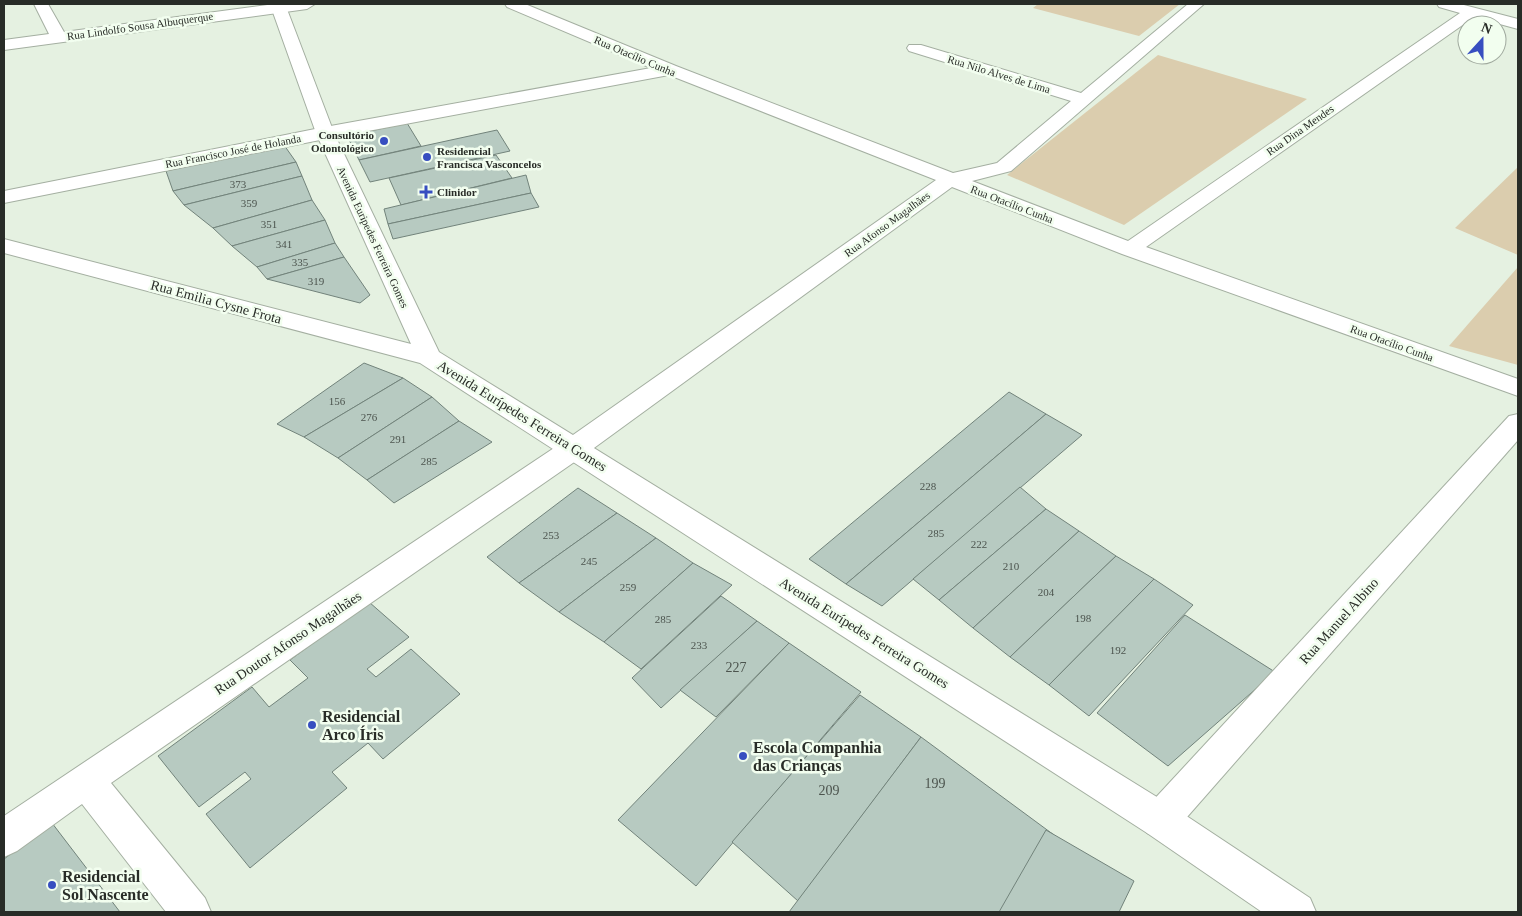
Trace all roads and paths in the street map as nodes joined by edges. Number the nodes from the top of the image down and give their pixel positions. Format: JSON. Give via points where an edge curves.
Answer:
{"nodes":[{"id":1,"x":41,"y":4,"type":"edge"},
{"id":2,"x":307,"y":4,"type":"edge"},
{"id":3,"x":512,"y":4,"type":"edge"},
{"id":4,"x":1197,"y":4,"type":"edge"},
{"id":5,"x":1444,"y":4,"type":"edge"},
{"id":6,"x":278,"y":6,"type":"edge"},
{"id":7,"x":1471,"y":12,"type":"junction"},
{"id":8,"x":1518,"y":24,"type":"edge"},
{"id":9,"x":59,"y":37,"type":"junction"},
{"id":10,"x":4,"y":45,"type":"edge"},
{"id":11,"x":915,"y":48,"type":"dead end"},
{"id":12,"x":670,"y":70,"type":"junction"},
{"id":13,"x":1083,"y":99,"type":"junction"},
{"id":14,"x":325,"y":133,"type":"junction"},
{"id":15,"x":949,"y":180,"type":"junction"},
{"id":16,"x":4,"y":197,"type":"edge"},
{"id":17,"x":4,"y":246,"type":"edge"},
{"id":18,"x":1130,"y":249,"type":"junction"},
{"id":19,"x":429,"y":357,"type":"junction"},
{"id":20,"x":1518,"y":388,"type":"edge"},
{"id":21,"x":1518,"y":423,"type":"edge"},
{"id":22,"x":573,"y":449,"type":"junction"},
{"id":23,"x":86,"y":780,"type":"junction"},
{"id":24,"x":1160,"y":820,"type":"junction"},
{"id":25,"x":4,"y":838,"type":"edge"},
{"id":26,"x":191,"y":912,"type":"edge"},
{"id":27,"x":1296,"y":912,"type":"edge"}],
"edges":[{"from":1,"to":9,"type":"street"},
{"from":2,"to":6,"type":"street","name":"Rua Lindolfo Sousa Albuquerque"},
{"from":3,"to":12,"type":"street","name":"Rua Otacílio Cunha"},
{"from":4,"to":13,"type":"street","name":"Rua Afonso Magalhães"},
{"from":5,"to":7,"type":"street"},
{"from":6,"to":9,"type":"street","name":"Rua Lindolfo Sousa Albuquerque"},
{"from":6,"to":14,"type":"street","name":"Avenida Euripedes Ferreira Gomes"},
{"from":7,"to":8,"type":"street"},
{"from":7,"to":18,"type":"street","name":"Rua Dina Mendes"},
{"from":9,"to":10,"type":"street","name":"Rua Lindolfo Sousa Albuquerque"},
{"from":11,"to":13,"type":"street","name":"Rua Nilo Alves de Lima"},
{"from":12,"to":14,"type":"street","name":"Rua Francisco José de Holanda"},
{"from":12,"to":15,"type":"street","name":"Rua Otacílio Cunha"},
{"from":13,"to":15,"type":"street","name":"Rua Afonso Magalhães","via":[[1004,167]]},
{"from":14,"to":16,"type":"street","name":"Rua Francisco José de Holanda"},
{"from":14,"to":19,"type":"street","name":"Avenida Euripedes Ferreira Gomes"},
{"from":15,"to":18,"type":"street","name":"Rua Otacílio Cunha"},
{"from":15,"to":22,"type":"street","name":"Rua Afonso Magalhães"},
{"from":17,"to":19,"type":"street","name":"Rua Emilia Cysne Frota"},
{"from":18,"to":20,"type":"street","name":"Rua Otacílio Cunha"},
{"from":19,"to":22,"type":"street","name":"Avenida Eurípedes Ferreira Gomes"},
{"from":21,"to":24,"type":"street","name":"Rua Manuel Albino"},
{"from":22,"to":23,"type":"street","name":"Rua Doutor Afonso Magalhães"},
{"from":22,"to":24,"type":"street","name":"Avenida Eurípedes Ferreira Gomes"},
{"from":23,"to":25,"type":"street","name":"Rua Doutor Afonso Magalhães"},
{"from":23,"to":26,"type":"street"},
{"from":24,"to":27,"type":"street","name":"Avenida Eurípedes Ferreira Gomes"}]}
